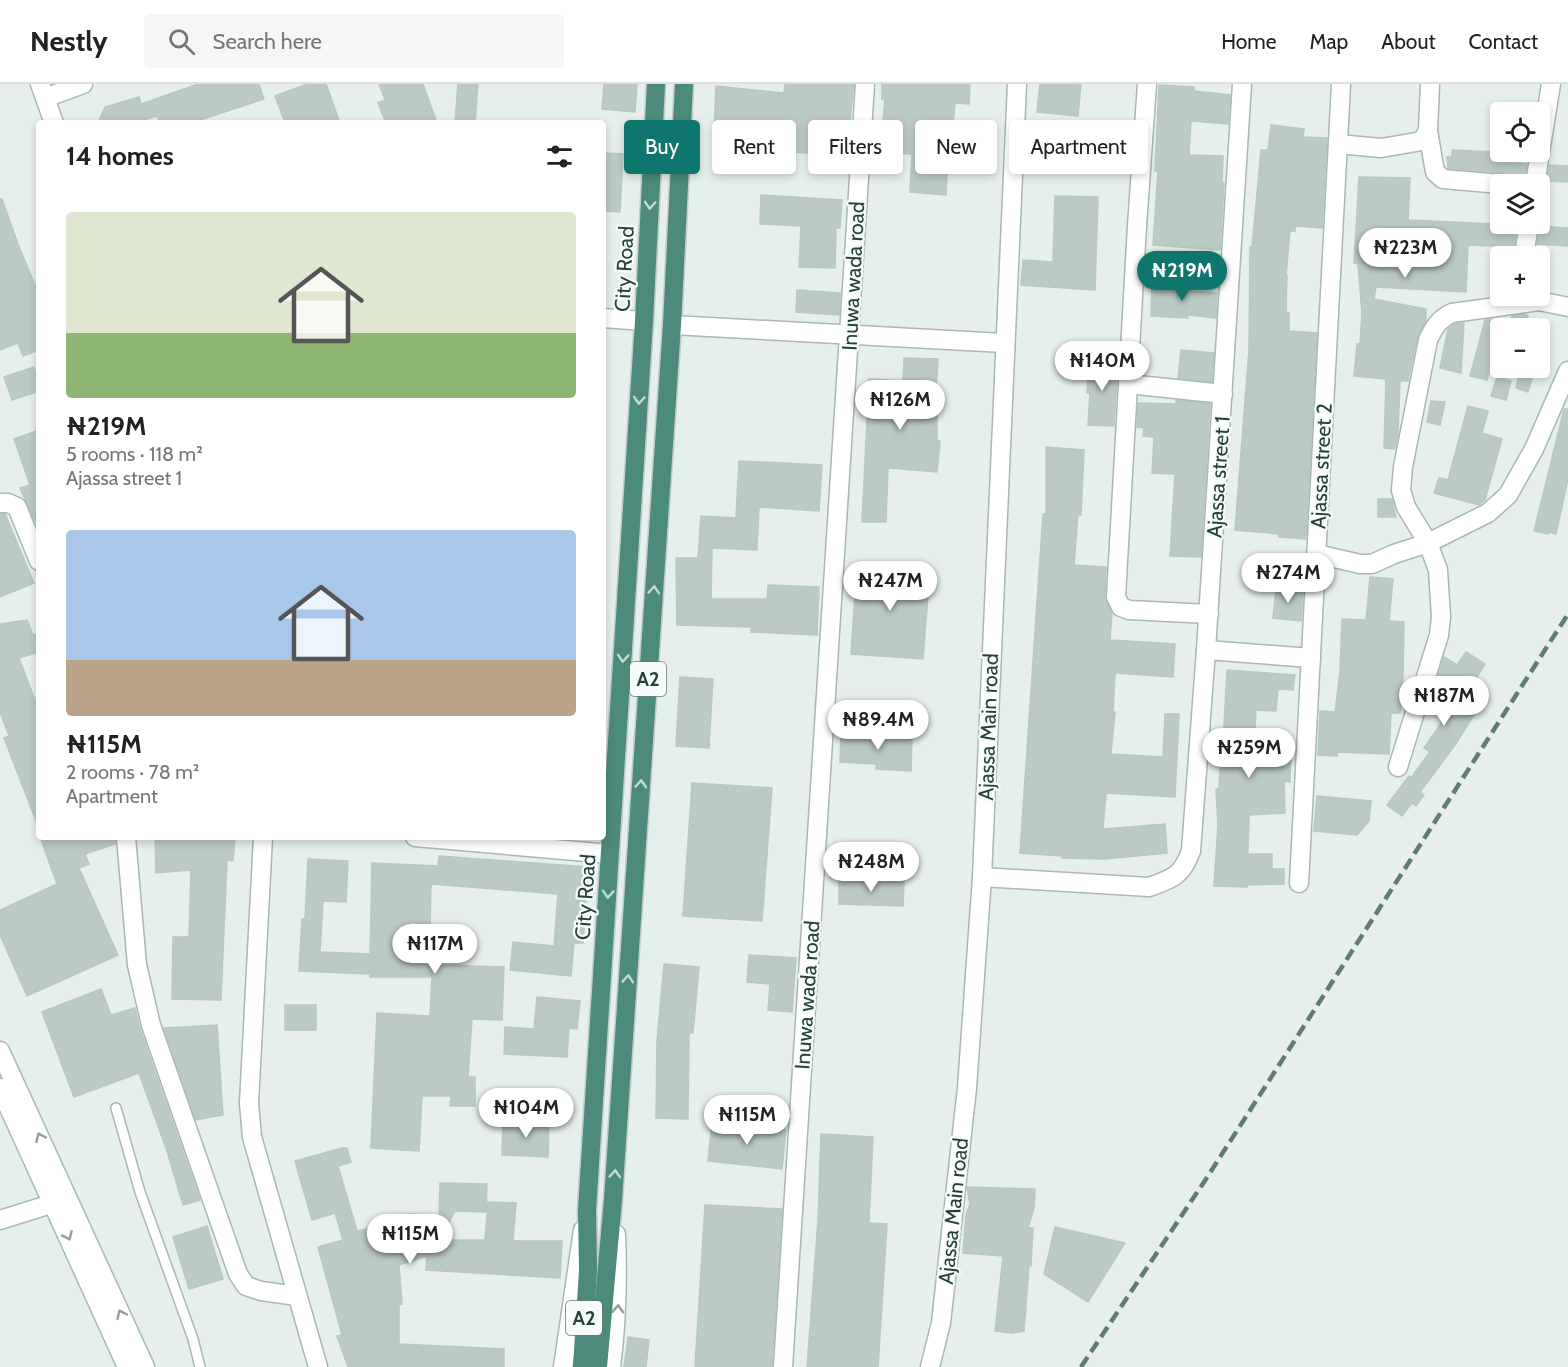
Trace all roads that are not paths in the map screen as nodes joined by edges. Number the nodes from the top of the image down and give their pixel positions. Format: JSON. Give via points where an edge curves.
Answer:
{"nodes":[{"id":1,"x":83,"y":84,"type":"edge"},
{"id":2,"x":656,"y":84,"type":"edge"},
{"id":3,"x":684,"y":84,"type":"edge"},
{"id":4,"x":865,"y":84,"type":"edge"},
{"id":5,"x":1017,"y":84,"type":"edge"},
{"id":6,"x":1148,"y":84,"type":"edge"},
{"id":7,"x":1242,"y":84,"type":"edge"},
{"id":8,"x":1341,"y":84,"type":"edge"},
{"id":9,"x":1430,"y":84,"type":"edge"},
{"id":10,"x":1551,"y":84,"type":"edge"},
{"id":11,"x":42,"y":91,"type":"edge"},
{"id":12,"x":53,"y":120,"type":"edge"},
{"id":13,"x":1428,"y":131,"type":"junction"},
{"id":14,"x":1338,"y":144,"type":"junction"},
{"id":15,"x":1537,"y":174,"type":"edge"},
{"id":16,"x":1490,"y":183,"type":"edge"},
{"id":17,"x":1550,"y":302,"type":"edge"},
{"id":18,"x":1491,"y":306,"type":"edge"},
{"id":19,"x":1568,"y":307,"type":"edge"},
{"id":20,"x":606,"y":318,"type":"edge"},
{"id":21,"x":644,"y":321,"type":"junction"},
{"id":22,"x":672,"y":325,"type":"junction"},
{"id":23,"x":850,"y":336,"type":"junction"},
{"id":24,"x":1004,"y":343,"type":"junction"},
{"id":25,"x":1568,"y":370,"type":"edge"},
{"id":26,"x":1128,"y":384,"type":"junction"},
{"id":27,"x":1223,"y":394,"type":"junction"},
{"id":28,"x":0,"y":503,"type":"edge"},
{"id":29,"x":1428,"y":543,"type":"junction"},
{"id":30,"x":36,"y":554,"type":"edge"},
{"id":31,"x":1317,"y":554,"type":"junction"},
{"id":32,"x":1209,"y":614,"type":"junction"},
{"id":33,"x":1206,"y":650,"type":"junction"},
{"id":34,"x":1311,"y":658,"type":"junction"},
{"id":35,"x":1398,"y":767,"type":"dead end"},
{"id":36,"x":126,"y":840,"type":"edge"},
{"id":37,"x":262,"y":840,"type":"edge"},
{"id":38,"x":449,"y":840,"type":"edge"},
{"id":39,"x":610,"y":854,"type":"junction"},
{"id":40,"x":982,"y":877,"type":"junction"},
{"id":41,"x":1299,"y":883,"type":"dead end"},
{"id":42,"x":0,"y":1051,"type":"edge"},
{"id":43,"x":0,"y":1088,"type":"edge"},
{"id":44,"x":116,"y":1108,"type":"dead end"},
{"id":45,"x":613,"y":1200,"type":"junction"},
{"id":46,"x":60,"y":1201,"type":"junction"},
{"id":47,"x":587,"y":1210,"type":"junction"},
{"id":48,"x":0,"y":1220,"type":"edge"},
{"id":49,"x":297,"y":1296,"type":"junction"},
{"id":50,"x":127,"y":1367,"type":"edge"},
{"id":51,"x":145,"y":1367,"type":"edge"},
{"id":52,"x":200,"y":1367,"type":"edge"},
{"id":53,"x":318,"y":1367,"type":"edge"},
{"id":54,"x":563,"y":1367,"type":"edge"},
{"id":55,"x":582,"y":1367,"type":"edge"},
{"id":56,"x":598,"y":1367,"type":"edge"},
{"id":57,"x":611,"y":1367,"type":"edge"},
{"id":58,"x":783,"y":1367,"type":"edge"},
{"id":59,"x":930,"y":1367,"type":"edge"}],
"edges":[{"from":1,"to":11,"type":"street"},
{"from":2,"to":21,"type":"highway","name":"City Road","number":"A2","one_way":true},
{"from":3,"to":22,"type":"highway","number":"A2"},
{"from":4,"to":23,"type":"street","name":"Inuwa wada road"},
{"from":5,"to":24,"type":"street","name":"Ajassa Main road"},
{"from":6,"to":26,"type":"street"},
{"from":7,"to":27,"type":"street","name":"Ajassa street 1"},
{"from":8,"to":14,"type":"street","name":"Ajassa street 2"},
{"from":9,"to":13,"type":"street"},
{"from":10,"to":15,"type":"street"},
{"from":11,"to":12,"type":"street"},
{"from":13,"to":14,"type":"street","via":[[1416,143],[1381,148]]},
{"from":13,"to":16,"type":"street","via":[[1438,176]]},
{"from":14,"to":31,"type":"street","name":"Ajassa street 2"},
{"from":17,"to":19,"type":"street"},
{"from":18,"to":29,"type":"street","via":[[1442,318],[1428,340],[1401,490],[1406,507]]},
{"from":20,"to":21,"type":"street"},
{"from":21,"to":39,"type":"highway","name":"City Road","number":"A2","one_way":true},
{"from":22,"to":23,"type":"street"},
{"from":45,"to":22,"type":"highway","number":"A2","one_way":true},
{"from":23,"to":24,"type":"street"},
{"from":23,"to":58,"type":"street","name":"Inuwa wada road"},
{"from":24,"to":40,"type":"street","name":"Ajassa Main road"},
{"from":25,"to":29,"type":"street","via":[[1509,495],[1488,513]]},
{"from":26,"to":27,"type":"street"},
{"from":26,"to":32,"type":"street","via":[[1117,602],[1129,610]]},
{"from":27,"to":32,"type":"street","name":"Ajassa street 1"},
{"from":28,"to":30,"type":"street","via":[[17,507]]},
{"from":29,"to":31,"type":"street","via":[[1372,564]]},
{"from":29,"to":35,"type":"street","via":[[1438,570],[1440,626]]},
{"from":31,"to":34,"type":"street","name":"Ajassa street 2"},
{"from":32,"to":33,"type":"street","name":"Ajassa street 1"},
{"from":33,"to":34,"type":"street"},
{"from":33,"to":40,"type":"street","name":"Ajassa street 1","via":[[1191,851],[1185,868],[1172,879],[1149,887]]},
{"from":34,"to":41,"type":"street","name":"Ajassa street 2"},
{"from":36,"to":49,"type":"street","via":[[137,965],[151,1025],[238,1274],[246,1286]]},
{"from":37,"to":49,"type":"street","via":[[249,1103],[260,1170]]},
{"from":38,"to":39,"type":"street"},
{"from":39,"to":47,"type":"highway","name":"City Road","number":"A2","one_way":true},
{"from":40,"to":59,"type":"street","name":"Ajassa Main road","via":[[965,1100],[941,1323]]},
{"from":46,"to":42,"type":"street","one_way":true},
{"from":43,"to":46,"type":"street"},
{"from":44,"to":52,"type":"lane","via":[[140,1192]]},
{"from":45,"to":56,"type":"highway","number":"A2"},
{"from":57,"to":45,"type":"street","number":"A2","one_way":true,"via":[[619,1284]]},
{"from":46,"to":48,"type":"street"},
{"from":46,"to":50,"type":"street","one_way":true},
{"from":51,"to":46,"type":"street","one_way":true},
{"from":47,"to":54,"type":"street","name":"City Road","number":"A2"},
{"from":47,"to":55,"type":"highway","name":"City Road","number":"A2"},
{"from":49,"to":53,"type":"street"}]}
